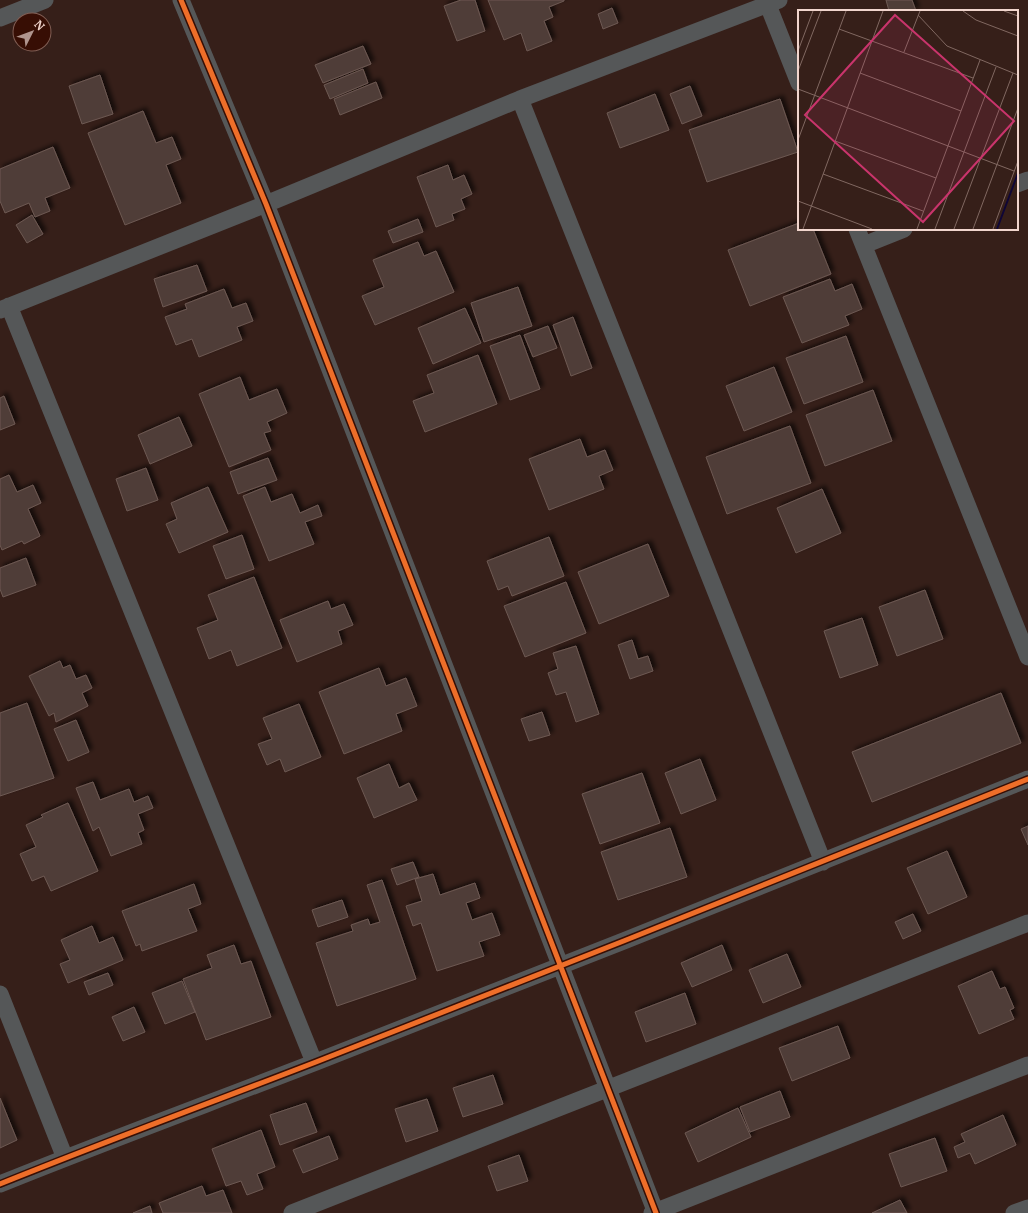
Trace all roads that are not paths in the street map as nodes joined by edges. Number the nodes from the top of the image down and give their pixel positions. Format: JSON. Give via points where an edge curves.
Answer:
{"nodes":[{"id":1,"x":45,"y":0,"type":"edge"},
{"id":2,"x":181,"y":0,"type":"edge"},
{"id":3,"x":771,"y":2,"type":"edge"},
{"id":4,"x":0,"y":18,"type":"edge"},
{"id":5,"x":798,"y":79,"type":"edge"},
{"id":6,"x":520,"y":99,"type":"junction"},
{"id":7,"x":1028,"y":180,"type":"edge"},
{"id":8,"x":1018,"y":184,"type":"edge"},
{"id":9,"x":266,"y":204,"type":"junction"},
{"id":10,"x":857,"y":230,"type":"edge"},
{"id":11,"x":902,"y":230,"type":"edge"},
{"id":12,"x":864,"y":245,"type":"junction"},
{"id":13,"x":4,"y":308,"type":"edge"},
{"id":14,"x":1028,"y":657,"type":"edge"},
{"id":15,"x":1028,"y":779,"type":"edge"},
{"id":16,"x":823,"y":862,"type":"junction"},
{"id":17,"x":1028,"y":923,"type":"edge"},
{"id":18,"x":561,"y":965,"type":"junction"},
{"id":19,"x":0,"y":994,"type":"edge"},
{"id":20,"x":314,"y":1062,"type":"junction"},
{"id":21,"x":1028,"y":1065,"type":"edge"},
{"id":22,"x":608,"y":1088,"type":"junction"},
{"id":23,"x":65,"y":1158,"type":"junction"},
{"id":24,"x":0,"y":1184,"type":"edge"},
{"id":25,"x":1028,"y":1208,"type":"edge"},
{"id":26,"x":655,"y":1212,"type":"edge"},
{"id":27,"x":292,"y":1213,"type":"edge"},
{"id":28,"x":1014,"y":1213,"type":"edge"}],
"edges":[{"from":1,"to":4,"type":"street"},
{"from":2,"to":9,"type":"street"},
{"from":3,"to":5,"type":"street"},
{"from":3,"to":6,"type":"street"},
{"from":6,"to":9,"type":"street"},
{"from":6,"to":16,"type":"street"},
{"from":7,"to":8,"type":"street"},
{"from":9,"to":13,"type":"street"},
{"from":9,"to":18,"type":"street"},
{"from":10,"to":12,"type":"street"},
{"from":11,"to":12,"type":"street"},
{"from":12,"to":14,"type":"street"},
{"from":13,"to":20,"type":"street"},
{"from":15,"to":16,"type":"street"},
{"from":16,"to":18,"type":"street"},
{"from":17,"to":22,"type":"street"},
{"from":18,"to":20,"type":"street"},
{"from":18,"to":22,"type":"street"},
{"from":19,"to":23,"type":"street"},
{"from":20,"to":23,"type":"street"},
{"from":21,"to":26,"type":"street"},
{"from":22,"to":26,"type":"street"},
{"from":22,"to":27,"type":"street"},
{"from":23,"to":24,"type":"street"},
{"from":25,"to":28,"type":"street"}]}
